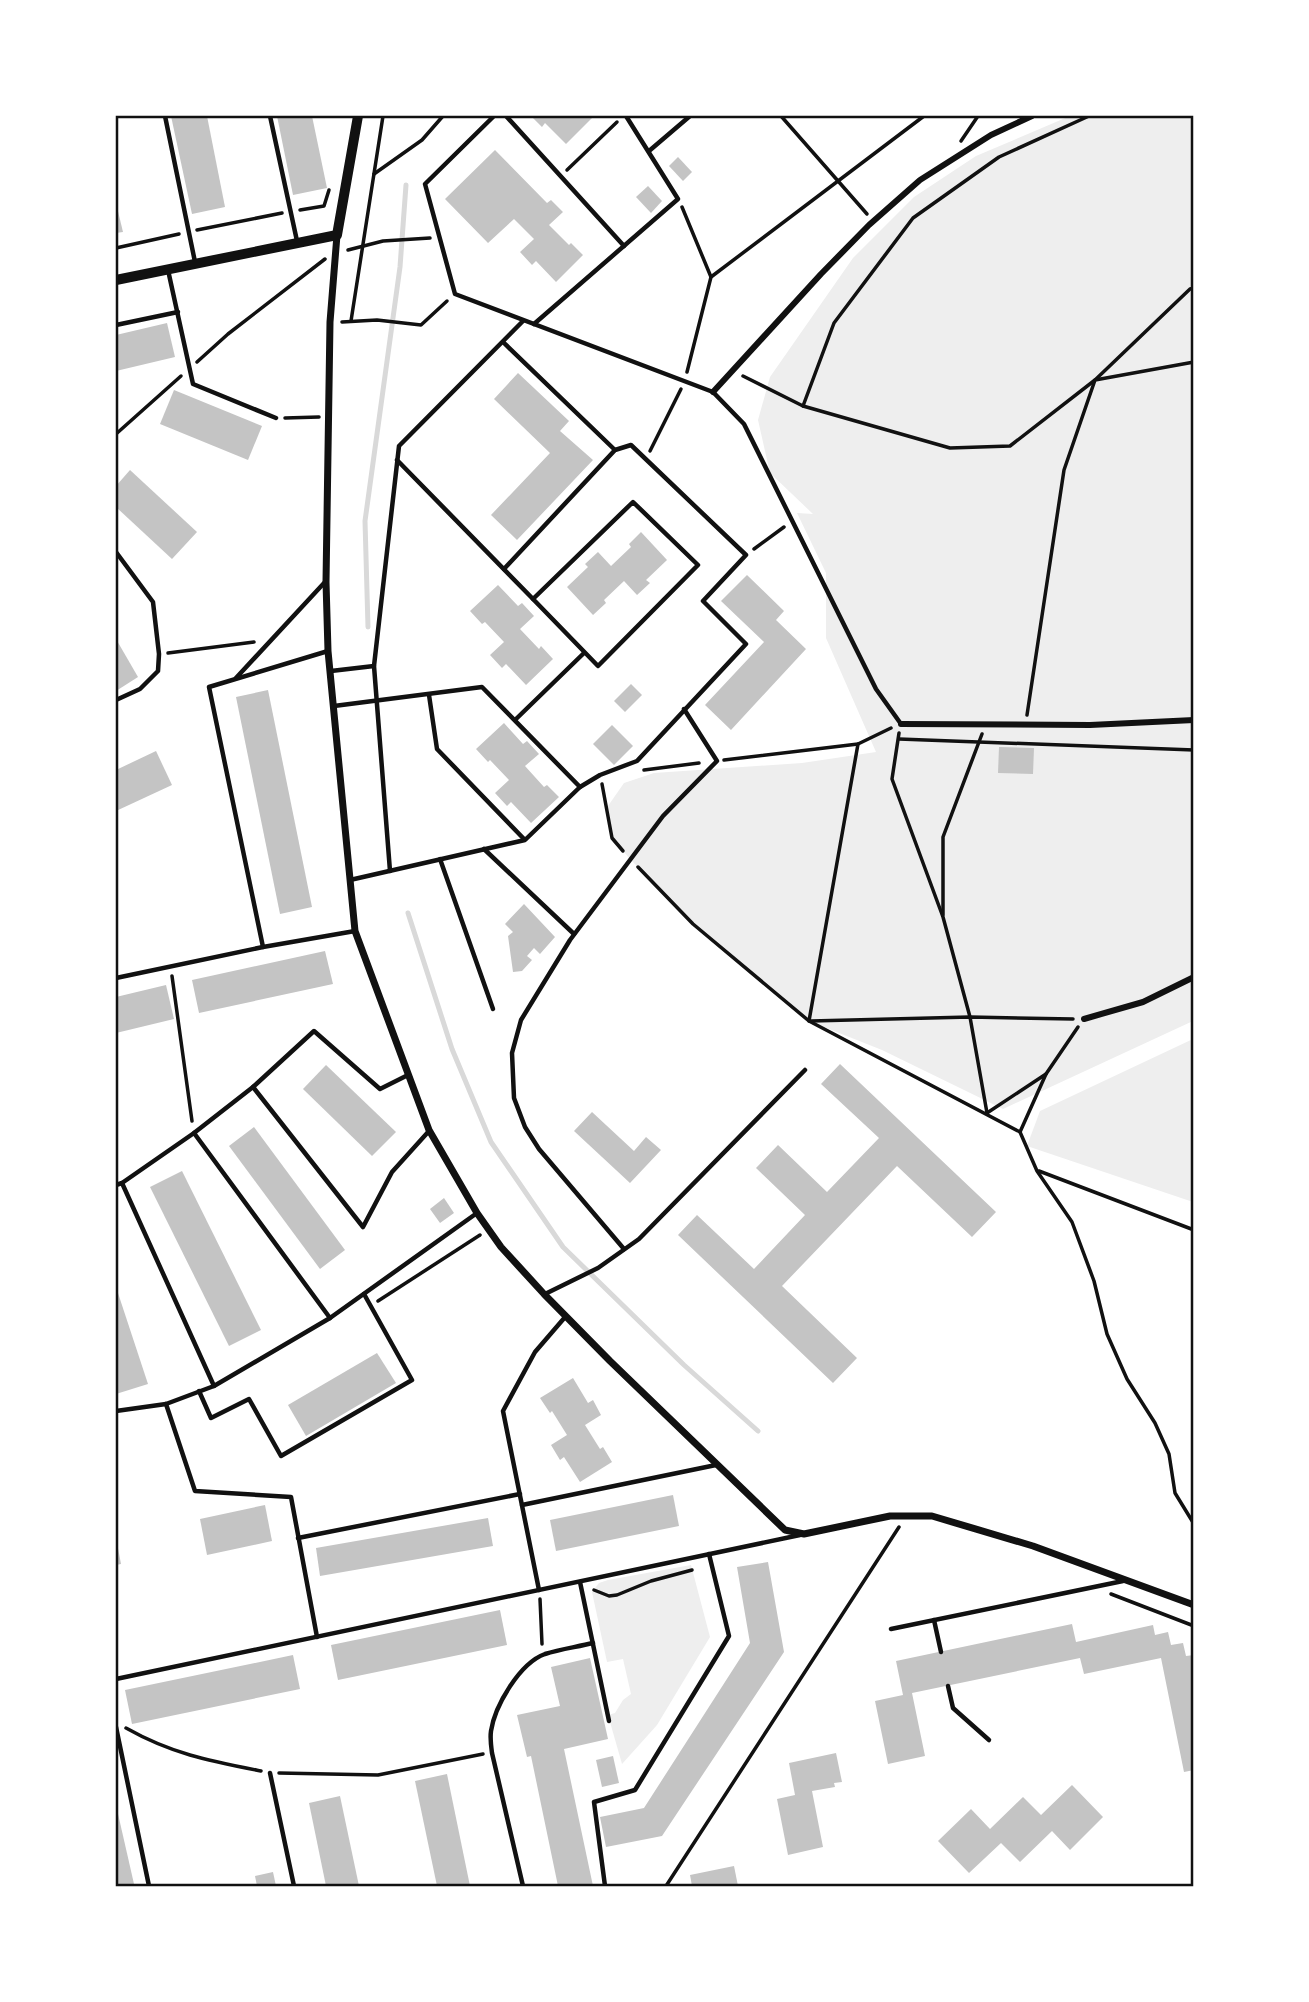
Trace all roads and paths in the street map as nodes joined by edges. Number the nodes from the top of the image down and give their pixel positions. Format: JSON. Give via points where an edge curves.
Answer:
{"nodes":[{"id":1,"x":165,"y":116,"type":"edge"},
{"id":2,"x":270,"y":116,"type":"edge"},
{"id":3,"x":358,"y":116,"type":"edge"},
{"id":4,"x":383,"y":116,"type":"edge"},
{"id":5,"x":443,"y":116,"type":"edge"},
{"id":6,"x":494,"y":116,"type":"edge"},
{"id":7,"x":506,"y":116,"type":"edge"},
{"id":8,"x":625,"y":116,"type":"edge"},
{"id":9,"x":690,"y":116,"type":"edge"},
{"id":10,"x":781,"y":116,"type":"edge"},
{"id":11,"x":924,"y":116,"type":"edge"},
{"id":12,"x":1032,"y":116,"type":"edge"},
{"id":13,"x":1089,"y":116,"type":"edge"},
{"id":14,"x":649,"y":151,"type":"junction"},
{"id":15,"x":374,"y":174,"type":"junction"},
{"id":16,"x":561,"y":176,"type":"junction"},
{"id":17,"x":837,"y":182,"type":"junction"},
{"id":18,"x":678,"y":199,"type":"junction"},
{"id":19,"x":324,"y":206,"type":"dead end"},
{"id":20,"x":291,"y":211,"type":"junction"},
{"id":21,"x":874,"y":222,"type":"junction"},
{"id":22,"x":189,"y":232,"type":"junction"},
{"id":23,"x":337,"y":234,"type":"junction"},
{"id":24,"x":439,"y":237,"type":"junction"},
{"id":25,"x":298,"y":243,"type":"junction"},
{"id":26,"x":363,"y":246,"type":"junction"},
{"id":27,"x":624,"y":246,"type":"junction"},
{"id":28,"x":116,"y":248,"type":"edge"},
{"id":29,"x":335,"y":253,"type":"junction"},
{"id":30,"x":195,"y":264,"type":"junction"},
{"id":31,"x":168,"y":269,"type":"junction"},
{"id":32,"x":711,"y":277,"type":"junction"},
{"id":33,"x":116,"y":280,"type":"edge"},
{"id":34,"x":1194,"y":288,"type":"edge"},
{"id":35,"x":455,"y":294,"type":"junction"},
{"id":36,"x":178,"y":312,"type":"junction"},
{"id":37,"x":351,"y":321,"type":"junction"},
{"id":38,"x":523,"y":321,"type":"junction"},
{"id":39,"x":330,"y":322,"type":"junction"},
{"id":40,"x":534,"y":325,"type":"junction"},
{"id":41,"x":116,"y":326,"type":"edge"},
{"id":42,"x":503,"y":342,"type":"junction"},
{"id":43,"x":1194,"y":362,"type":"edge"},
{"id":44,"x":190,"y":368,"type":"junction"},
{"id":45,"x":733,"y":371,"type":"junction"},
{"id":46,"x":1095,"y":380,"type":"junction"},
{"id":47,"x":684,"y":383,"type":"junction"},
{"id":48,"x":713,"y":392,"type":"junction"},
{"id":49,"x":803,"y":406,"type":"junction"},
{"id":50,"x":328,"y":417,"type":"junction"},
{"id":51,"x":276,"y":418,"type":"joint"},
{"id":52,"x":116,"y":434,"type":"edge"},
{"id":53,"x":615,"y":450,"type":"junction"},
{"id":54,"x":646,"y":459,"type":"junction"},
{"id":55,"x":397,"y":460,"type":"junction"},
{"id":56,"x":792,"y":522,"type":"junction"},
{"id":57,"x":116,"y":552,"type":"edge"},
{"id":58,"x":746,"y":555,"type":"junction"},
{"id":59,"x":504,"y":569,"type":"junction"},
{"id":60,"x":326,"y":582,"type":"junction"},
{"id":61,"x":533,"y":599,"type":"junction"},
{"id":62,"x":272,"y":640,"type":"junction"},
{"id":63,"x":328,"y":651,"type":"junction"},
{"id":64,"x":584,"y":653,"type":"junction"},
{"id":65,"x":159,"y":654,"type":"junction"},
{"id":66,"x":374,"y":667,"type":"junction"},
{"id":67,"x":330,"y":671,"type":"junction"},
{"id":68,"x":235,"y":679,"type":"junction"},
{"id":69,"x":429,"y":695,"type":"junction"},
{"id":70,"x":116,"y":700,"type":"edge"},
{"id":71,"x":376,"y":701,"type":"junction"},
{"id":72,"x":333,"y":706,"type":"junction"},
{"id":73,"x":684,"y":709,"type":"junction"},
{"id":74,"x":515,"y":720,"type":"junction"},
{"id":75,"x":1194,"y":720,"type":"edge"},
{"id":76,"x":1026,"y":723,"type":"junction"},
{"id":77,"x":901,"y":724,"type":"junction"},
{"id":78,"x":985,"y":725,"type":"junction"},
{"id":79,"x":898,"y":738,"type":"junction"},
{"id":80,"x":981,"y":741,"type":"junction"},
{"id":81,"x":858,"y":744,"type":"junction"},
{"id":82,"x":1194,"y":750,"type":"edge"},
{"id":83,"x":717,"y":761,"type":"junction"},
{"id":84,"x":639,"y":771,"type":"dead end"},
{"id":85,"x":600,"y":775,"type":"junction"},
{"id":86,"x":580,"y":787,"type":"junction"},
{"id":87,"x":525,"y":840,"type":"junction"},
{"id":88,"x":484,"y":849,"type":"junction"},
{"id":89,"x":440,"y":859,"type":"junction"},
{"id":90,"x":630,"y":859,"type":"junction"},
{"id":91,"x":390,"y":871,"type":"junction"},
{"id":92,"x":350,"y":880,"type":"junction"},
{"id":93,"x":943,"y":917,"type":"junction"},
{"id":94,"x":355,"y":931,"type":"junction"},
{"id":95,"x":574,"y":934,"type":"junction"},
{"id":96,"x":263,"y":947,"type":"junction"},
{"id":97,"x":171,"y":967,"type":"junction"},
{"id":98,"x":1194,"y":977,"type":"edge"},
{"id":99,"x":116,"y":978,"type":"edge"},
{"id":100,"x":493,"y":1009,"type":"dead end"},
{"id":101,"x":970,"y":1017,"type":"junction"},
{"id":102,"x":1084,"y":1019,"type":"junction"},
{"id":103,"x":809,"y":1021,"type":"junction"},
{"id":104,"x":805,"y":1070,"type":"dead end"},
{"id":105,"x":1046,"y":1074,"type":"junction"},
{"id":106,"x":408,"y":1075,"type":"junction"},
{"id":107,"x":253,"y":1087,"type":"junction"},
{"id":108,"x":987,"y":1113,"type":"junction"},
{"id":109,"x":429,"y":1130,"type":"junction"},
{"id":110,"x":1020,"y":1132,"type":"junction"},
{"id":111,"x":194,"y":1133,"type":"junction"},
{"id":112,"x":1037,"y":1171,"type":"junction"},
{"id":113,"x":122,"y":1183,"type":"junction"},
{"id":114,"x":116,"y":1185,"type":"edge"},
{"id":115,"x":477,"y":1213,"type":"junction"},
{"id":116,"x":489,"y":1229,"type":"junction"},
{"id":117,"x":1194,"y":1230,"type":"edge"},
{"id":118,"x":624,"y":1249,"type":"junction"},
{"id":119,"x":364,"y":1294,"type":"junction"},
{"id":120,"x":544,"y":1294,"type":"junction"},
{"id":121,"x":371,"y":1306,"type":"junction"},
{"id":122,"x":566,"y":1316,"type":"junction"},
{"id":123,"x":330,"y":1318,"type":"junction"},
{"id":124,"x":214,"y":1386,"type":"junction"},
{"id":125,"x":200,"y":1391,"type":"junction"},
{"id":126,"x":166,"y":1404,"type":"junction"},
{"id":127,"x":116,"y":1412,"type":"edge"},
{"id":128,"x":716,"y":1465,"type":"junction"},
{"id":129,"x":520,"y":1494,"type":"junction"},
{"id":130,"x":522,"y":1505,"type":"junction"},
{"id":131,"x":907,"y":1514,"type":"junction"},
{"id":132,"x":1194,"y":1524,"type":"edge"},
{"id":133,"x":804,"y":1534,"type":"junction"},
{"id":134,"x":298,"y":1538,"type":"junction"},
{"id":135,"x":709,"y":1554,"type":"junction"},
{"id":136,"x":1126,"y":1580,"type":"junction"},
{"id":137,"x":580,"y":1581,"type":"junction"},
{"id":138,"x":1093,"y":1587,"type":"junction"},
{"id":139,"x":539,"y":1590,"type":"junction"},
{"id":140,"x":1194,"y":1605,"type":"edge"},
{"id":141,"x":934,"y":1620,"type":"junction"},
{"id":142,"x":1194,"y":1626,"type":"edge"},
{"id":143,"x":891,"y":1629,"type":"dead end"},
{"id":144,"x":317,"y":1637,"type":"junction"},
{"id":145,"x":593,"y":1643,"type":"junction"},
{"id":146,"x":941,"y":1652,"type":"dead end"},
{"id":147,"x":543,"y":1654,"type":"junction"},
{"id":148,"x":116,"y":1679,"type":"edge"},
{"id":149,"x":948,"y":1686,"type":"dead end"},
{"id":150,"x":609,"y":1721,"type":"dead end"},
{"id":151,"x":116,"y":1727,"type":"edge"},
{"id":152,"x":125,"y":1727,"type":"dead end"},
{"id":153,"x":989,"y":1740,"type":"dead end"},
{"id":154,"x":492,"y":1753,"type":"junction"},
{"id":155,"x":270,"y":1773,"type":"junction"},
{"id":156,"x":149,"y":1886,"type":"edge"},
{"id":157,"x":294,"y":1886,"type":"edge"},
{"id":158,"x":523,"y":1886,"type":"edge"},
{"id":159,"x":605,"y":1886,"type":"edge"},
{"id":160,"x":666,"y":1886,"type":"edge"}],
"edges":[{"from":1,"to":22,"type":"lane"},
{"from":2,"to":20,"type":"lane"},
{"from":3,"to":23,"type":"street"},
{"from":4,"to":15,"type":"path"},
{"from":5,"to":15,"type":"path","via":[[422,140]]},
{"from":6,"to":24,"type":"lane","via":[[425,184]]},
{"from":7,"to":16,"type":"lane"},
{"from":8,"to":14,"type":"lane"},
{"from":8,"to":16,"type":"path"},
{"from":9,"to":14,"type":"lane"},
{"from":10,"to":17,"type":"path"},
{"from":11,"to":17,"type":"path"},
{"from":12,"to":21,"type":"street","via":[[920,180]]},
{"from":13,"to":49,"type":"path","via":[[999,157],[913,218],[834,323]]},
{"from":14,"to":18,"type":"lane"},
{"from":15,"to":26,"type":"path"},
{"from":16,"to":27,"type":"lane"},
{"from":17,"to":21,"type":"path"},
{"from":17,"to":32,"type":"path"},
{"from":18,"to":27,"type":"lane"},
{"from":18,"to":32,"type":"path"},
{"from":19,"to":20,"type":"path"},
{"from":20,"to":22,"type":"path"},
{"from":20,"to":25,"type":"lane"},
{"from":21,"to":45,"type":"street"},
{"from":22,"to":28,"type":"path"},
{"from":22,"to":30,"type":"lane"},
{"from":23,"to":25,"type":"street"},
{"from":23,"to":29,"type":"street"},
{"from":24,"to":26,"type":"path"},
{"from":24,"to":35,"type":"lane"},
{"from":25,"to":30,"type":"street"},
{"from":26,"to":29,"type":"path"},
{"from":26,"to":37,"type":"path"},
{"from":27,"to":40,"type":"lane"},
{"from":29,"to":39,"type":"street"},
{"from":29,"to":44,"type":"path"},
{"from":30,"to":31,"type":"street"},
{"from":31,"to":33,"type":"street"},
{"from":31,"to":36,"type":"lane"},
{"from":32,"to":47,"type":"path"},
{"from":34,"to":46,"type":"path"},
{"from":35,"to":37,"type":"path","via":[[421,325]]},
{"from":35,"to":38,"type":"lane"},
{"from":36,"to":41,"type":"lane"},
{"from":36,"to":44,"type":"lane"},
{"from":37,"to":39,"type":"path"},
{"from":38,"to":40,"type":"lane"},
{"from":38,"to":42,"type":"lane"},
{"from":39,"to":50,"type":"street"},
{"from":40,"to":47,"type":"lane"},
{"from":42,"to":53,"type":"lane"},
{"from":42,"to":55,"type":"lane","via":[[399,446]]},
{"from":43,"to":46,"type":"path"},
{"from":44,"to":51,"type":"lane","via":[[193,384]]},
{"from":44,"to":52,"type":"path"},
{"from":45,"to":48,"type":"street"},
{"from":45,"to":49,"type":"path"},
{"from":46,"to":49,"type":"path","via":[[1010,446],[950,448]]},
{"from":46,"to":76,"type":"path","via":[[1064,470]]},
{"from":47,"to":48,"type":"lane"},
{"from":47,"to":54,"type":"path"},
{"from":48,"to":56,"type":"lane","via":[[744,424]]},
{"from":50,"to":51,"type":"path"},
{"from":50,"to":60,"type":"street"},
{"from":53,"to":54,"type":"lane","via":[[631,444]]},
{"from":53,"to":59,"type":"lane"},
{"from":54,"to":58,"type":"lane"},
{"from":55,"to":59,"type":"lane"},
{"from":55,"to":66,"type":"lane"},
{"from":56,"to":58,"type":"path"},
{"from":56,"to":77,"type":"lane","via":[[876,689]]},
{"from":57,"to":65,"type":"lane","via":[[153,602]]},
{"from":58,"to":73,"type":"lane","via":[[704,601],[746,643]]},
{"from":59,"to":61,"type":"lane"},
{"from":60,"to":62,"type":"lane"},
{"from":60,"to":63,"type":"street"},
{"from":61,"to":64,"type":"lane"},
{"from":61,"to":64,"type":"lane","via":[[633,502],[698,565],[598,666]]},
{"from":62,"to":65,"type":"path"},
{"from":62,"to":68,"type":"lane"},
{"from":63,"to":67,"type":"street"},
{"from":63,"to":68,"type":"lane"},
{"from":64,"to":74,"type":"lane"},
{"from":65,"to":70,"type":"lane","via":[[158,671],[140,690]]},
{"from":66,"to":67,"type":"lane"},
{"from":66,"to":71,"type":"lane"},
{"from":67,"to":72,"type":"street"},
{"from":68,"to":96,"type":"lane","via":[[209,687]]},
{"from":69,"to":71,"type":"lane"},
{"from":69,"to":74,"type":"lane","via":[[482,687]]},
{"from":69,"to":87,"type":"lane","via":[[437,749]]},
{"from":71,"to":72,"type":"lane"},
{"from":71,"to":91,"type":"lane"},
{"from":72,"to":92,"type":"street"},
{"from":73,"to":83,"type":"lane"},
{"from":73,"to":85,"type":"lane","via":[[636,761]]},
{"from":74,"to":86,"type":"lane"},
{"from":75,"to":76,"type":"street","via":[[1090,726]]},
{"from":76,"to":78,"type":"street"},
{"from":77,"to":78,"type":"street"},
{"from":77,"to":79,"type":"path"},
{"from":77,"to":81,"type":"path"},
{"from":78,"to":80,"type":"path"},
{"from":79,"to":80,"type":"path"},
{"from":79,"to":93,"type":"path","via":[[892,779]]},
{"from":80,"to":82,"type":"path"},
{"from":80,"to":93,"type":"path","via":[[943,836]]},
{"from":81,"to":83,"type":"path"},
{"from":81,"to":103,"type":"path"},
{"from":83,"to":84,"type":"path"},
{"from":83,"to":90,"type":"lane","via":[[663,816]]},
{"from":85,"to":86,"type":"lane"},
{"from":85,"to":90,"type":"path","via":[[612,838]]},
{"from":86,"to":87,"type":"lane"},
{"from":87,"to":88,"type":"lane"},
{"from":88,"to":89,"type":"lane"},
{"from":88,"to":95,"type":"lane"},
{"from":89,"to":91,"type":"lane"},
{"from":89,"to":100,"type":"lane"},
{"from":90,"to":95,"type":"lane"},
{"from":90,"to":103,"type":"path","via":[[692,924]]},
{"from":91,"to":92,"type":"lane"},
{"from":92,"to":94,"type":"street"},
{"from":93,"to":101,"type":"path"},
{"from":94,"to":96,"type":"lane"},
{"from":94,"to":106,"type":"street"},
{"from":95,"to":118,"type":"lane","via":[[521,1020],[512,1053],[514,1098],[539,1149]]},
{"from":96,"to":97,"type":"lane"},
{"from":97,"to":99,"type":"lane"},
{"from":97,"to":111,"type":"path"},
{"from":98,"to":102,"type":"street","via":[[1143,1002]]},
{"from":101,"to":102,"type":"path"},
{"from":101,"to":103,"type":"path"},
{"from":101,"to":108,"type":"path"},
{"from":102,"to":105,"type":"path"},
{"from":103,"to":108,"type":"path"},
{"from":104,"to":118,"type":"lane"},
{"from":105,"to":108,"type":"path"},
{"from":105,"to":110,"type":"path"},
{"from":106,"to":107,"type":"lane","via":[[380,1090],[314,1031]]},
{"from":106,"to":109,"type":"street"},
{"from":107,"to":109,"type":"lane","via":[[363,1227],[392,1172]]},
{"from":107,"to":111,"type":"lane"},
{"from":108,"to":110,"type":"path"},
{"from":109,"to":115,"type":"street"},
{"from":110,"to":112,"type":"path"},
{"from":111,"to":113,"type":"lane"},
{"from":111,"to":123,"type":"lane"},
{"from":112,"to":117,"type":"path"},
{"from":112,"to":132,"type":"path","via":[[1072,1222],[1107,1334],[1127,1379],[1155,1423],[1169,1454],[1175,1493]]},
{"from":113,"to":114,"type":"lane"},
{"from":113,"to":124,"type":"lane"},
{"from":115,"to":116,"type":"street"},
{"from":115,"to":119,"type":"lane"},
{"from":116,"to":120,"type":"street"},
{"from":116,"to":121,"type":"path"},
{"from":118,"to":120,"type":"lane","via":[[598,1268]]},
{"from":119,"to":121,"type":"lane"},
{"from":119,"to":123,"type":"lane"},
{"from":120,"to":122,"type":"street"},
{"from":121,"to":125,"type":"lane","via":[[412,1380],[281,1456],[248,1399],[211,1418]]},
{"from":122,"to":128,"type":"street"},
{"from":122,"to":129,"type":"lane","via":[[535,1352],[503,1411]]},
{"from":123,"to":124,"type":"lane"},
{"from":124,"to":125,"type":"lane"},
{"from":125,"to":126,"type":"lane"},
{"from":126,"to":127,"type":"lane"},
{"from":126,"to":134,"type":"lane","via":[[195,1491],[291,1497]]},
{"from":128,"to":130,"type":"lane"},
{"from":128,"to":133,"type":"street","via":[[781,1527]]},
{"from":129,"to":130,"type":"lane"},
{"from":129,"to":134,"type":"lane"},
{"from":130,"to":139,"type":"lane"},
{"from":131,"to":133,"type":"street"},
{"from":131,"to":136,"type":"street","via":[[944,1518]]},
{"from":131,"to":160,"type":"path"},
{"from":133,"to":135,"type":"lane"},
{"from":134,"to":144,"type":"lane"},
{"from":135,"to":137,"type":"lane"},
{"from":135,"to":137,"type":"path","via":[[698,1567],[617,1595],[598,1592]]},
{"from":135,"to":159,"type":"lane","via":[[729,1636],[635,1790],[594,1802]]},
{"from":136,"to":138,"type":"lane"},
{"from":136,"to":140,"type":"street"},
{"from":137,"to":139,"type":"lane"},
{"from":137,"to":145,"type":"lane"},
{"from":138,"to":141,"type":"lane"},
{"from":138,"to":142,"type":"path"},
{"from":139,"to":144,"type":"lane"},
{"from":139,"to":147,"type":"path"},
{"from":141,"to":143,"type":"lane"},
{"from":141,"to":146,"type":"lane"},
{"from":144,"to":148,"type":"lane"},
{"from":145,"to":147,"type":"lane"},
{"from":145,"to":150,"type":"lane"},
{"from":147,"to":154,"type":"lane","via":[[521,1671],[506,1691],[491,1732]]},
{"from":149,"to":153,"type":"lane","via":[[953,1709]]},
{"from":151,"to":156,"type":"lane"},
{"from":152,"to":155,"type":"path","via":[[189,1757]]},
{"from":154,"to":155,"type":"path","via":[[378,1775]]},
{"from":154,"to":158,"type":"lane"},
{"from":155,"to":157,"type":"lane"}]}
